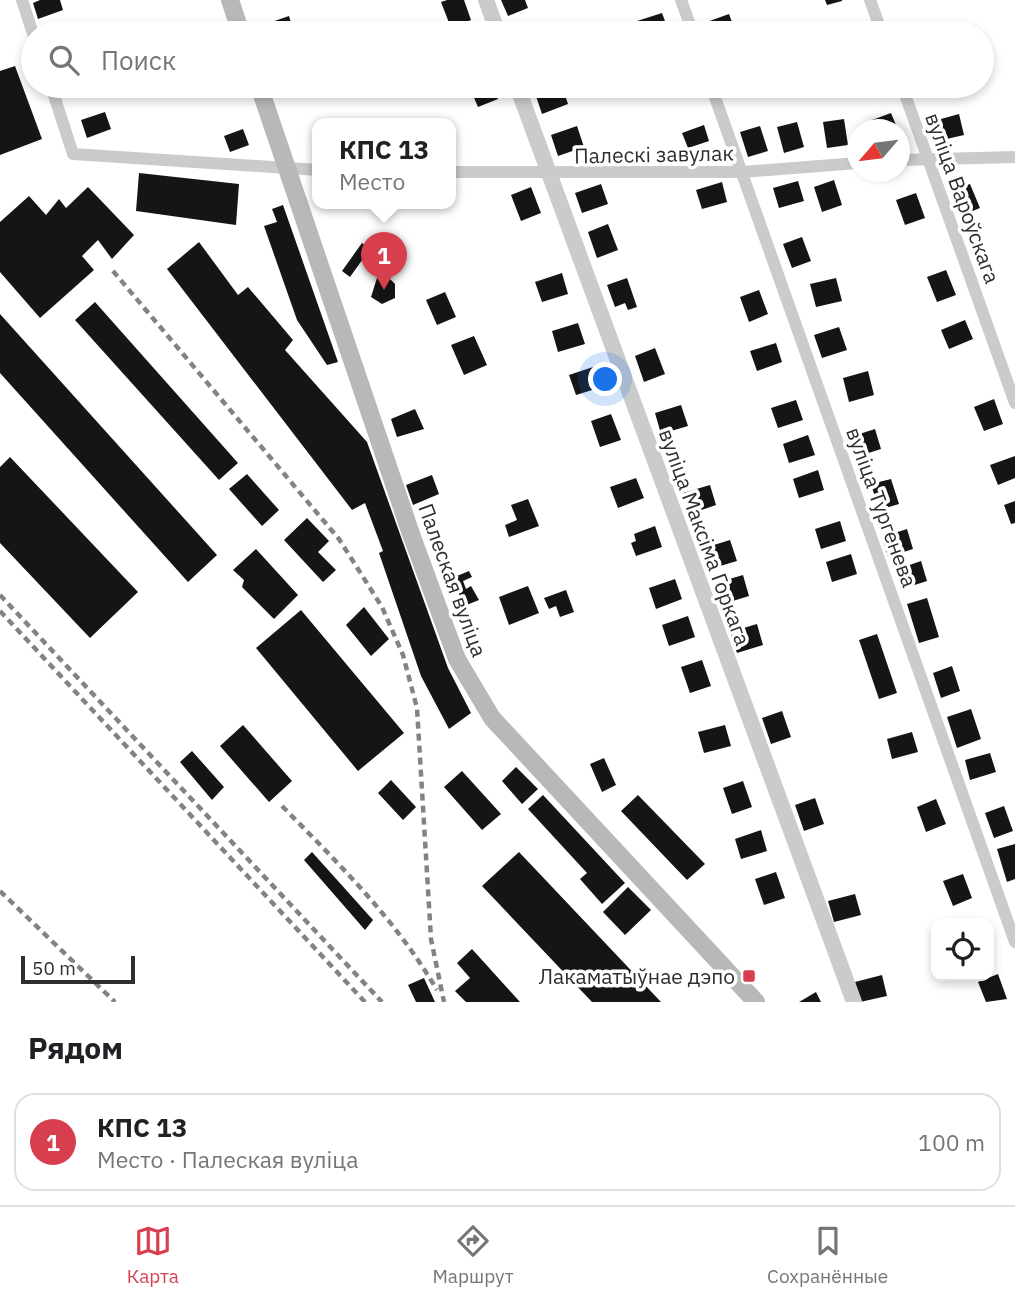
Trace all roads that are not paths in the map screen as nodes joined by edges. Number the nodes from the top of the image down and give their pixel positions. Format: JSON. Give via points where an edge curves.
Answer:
{"nodes":[{"id":1,"x":22,"y":0,"type":"edge"},
{"id":2,"x":230,"y":0,"type":"edge"},
{"id":3,"x":486,"y":0,"type":"edge"},
{"id":4,"x":681,"y":0,"type":"edge"},
{"id":5,"x":870,"y":0,"type":"edge"},
{"id":6,"x":29,"y":21,"type":"edge"},
{"id":7,"x":237,"y":21,"type":"edge"},
{"id":8,"x":494,"y":21,"type":"edge"},
{"id":9,"x":689,"y":21,"type":"edge"},
{"id":10,"x":878,"y":21,"type":"edge"},
{"id":11,"x":55,"y":98,"type":"edge"},
{"id":12,"x":263,"y":98,"type":"edge"},
{"id":13,"x":521,"y":98,"type":"edge"},
{"id":14,"x":715,"y":98,"type":"edge"},
{"id":15,"x":906,"y":98,"type":"edge"},
{"id":16,"x":1015,"y":157,"type":"edge"},
{"id":17,"x":929,"y":158,"type":"junction"},
{"id":18,"x":910,"y":159,"type":"edge"},
{"id":19,"x":847,"y":164,"type":"edge"},
{"id":20,"x":287,"y":169,"type":"junction"},
{"id":21,"x":312,"y":170,"type":"edge"},
{"id":22,"x":456,"y":172,"type":"edge"},
{"id":23,"x":742,"y":172,"type":"junction"},
{"id":24,"x":549,"y":174,"type":"junction"},
{"id":25,"x":1015,"y":402,"type":"edge"},
{"id":26,"x":1015,"y":942,"type":"edge"},
{"id":27,"x":756,"y":1002,"type":"edge"},
{"id":28,"x":854,"y":1002,"type":"edge"}],
"edges":[{"from":1,"to":6,"type":"street"},
{"from":2,"to":7,"type":"main road"},
{"from":3,"to":8,"type":"street"},
{"from":4,"to":9,"type":"street"},
{"from":5,"to":10,"type":"street"},
{"from":11,"to":20,"type":"street","via":[[73,154]]},
{"from":12,"to":20,"type":"main road","name":"Палеская вуліца"},
{"from":13,"to":24,"type":"street","name":"вуліца Максіма Горкага"},
{"from":14,"to":23,"type":"street","name":"вуліца Тургенева"},
{"from":15,"to":17,"type":"street","name":"вуліца Вароўскага"},
{"from":16,"to":17,"type":"street"},
{"from":17,"to":18,"type":"street"},
{"from":17,"to":25,"type":"street","name":"вуліца Вароўскага"},
{"from":19,"to":23,"type":"street","name":"Палескі завулак"},
{"from":20,"to":21,"type":"street"},
{"from":20,"to":27,"type":"main road","name":"Палеская вуліца","via":[[411,534],[465,676],[492,718]]},
{"from":22,"to":24,"type":"street","name":"Палескі завулак"},
{"from":23,"to":24,"type":"street","name":"Палескі завулак"},
{"from":23,"to":26,"type":"street","name":"вуліца Тургенева"},
{"from":24,"to":28,"type":"street","name":"вуліца Максіма Горкага"}]}
